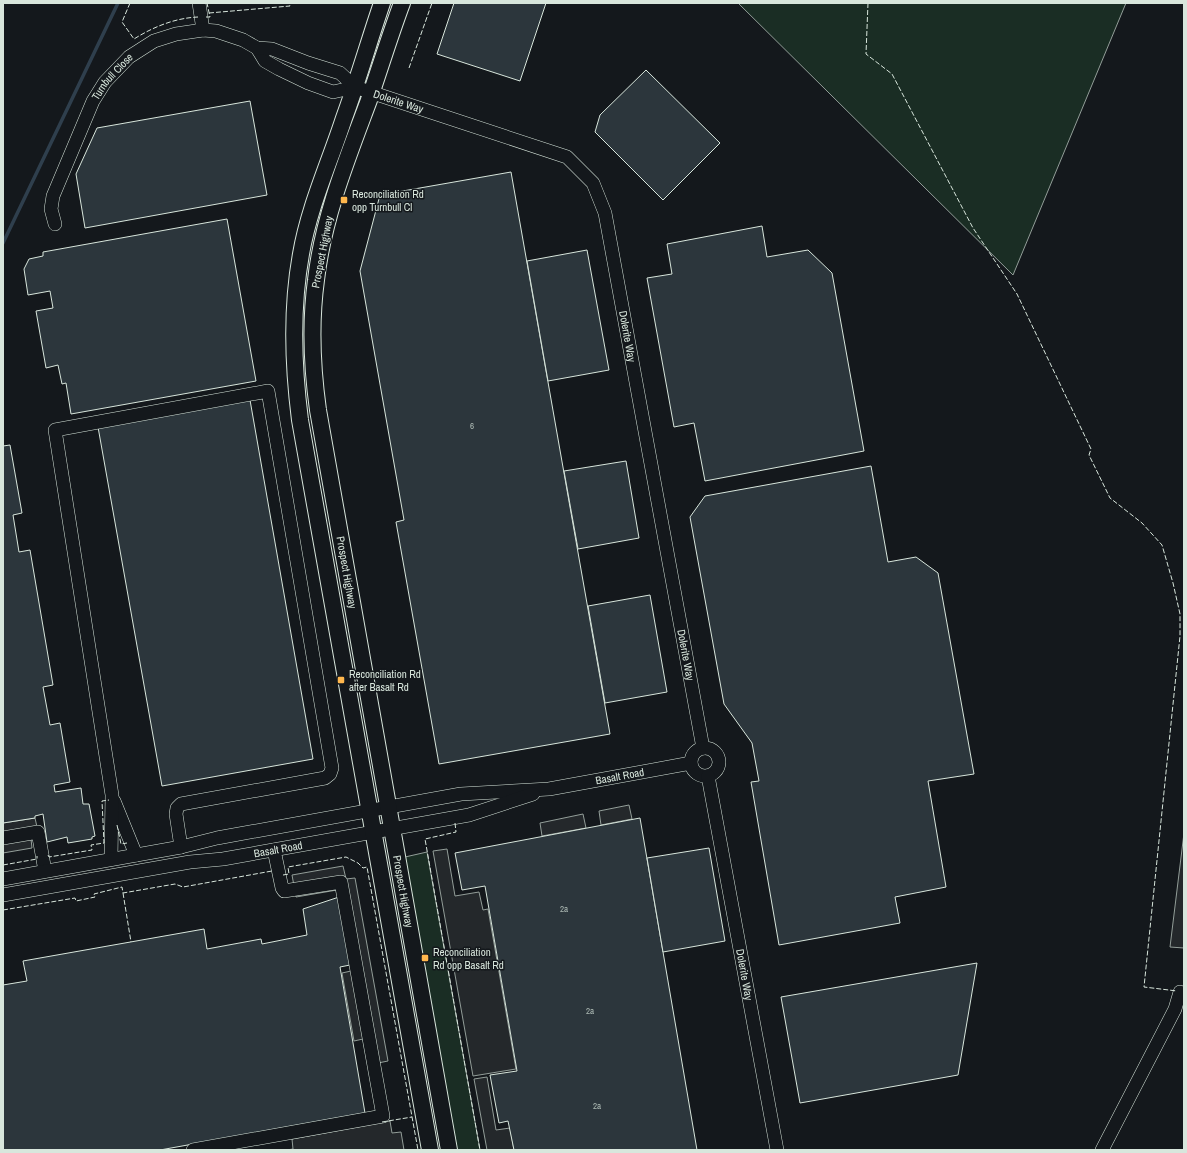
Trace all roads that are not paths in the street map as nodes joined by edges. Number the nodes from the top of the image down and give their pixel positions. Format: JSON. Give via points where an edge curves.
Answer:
{"nodes":[{"id":1,"x":199,"y":3,"type":"edge"},
{"id":2,"x":382,"y":3,"type":"edge"},
{"id":3,"x":402,"y":3,"type":"edge"},
{"id":4,"x":203,"y":30,"type":"junction"},
{"id":5,"x":257,"y":48,"type":"junction"},
{"id":6,"x":355,"y":87,"type":"junction"},
{"id":7,"x":372,"y":92,"type":"junction"},
{"id":8,"x":55,"y":224,"type":"dead end"},
{"id":9,"x":703,"y":748,"type":"junction"},
{"id":10,"x":691,"y":763,"type":"junction"},
{"id":11,"x":708,"y":776,"type":"junction"},
{"id":12,"x":549,"y":789,"type":"junction"},
{"id":13,"x":112,"y":796,"type":"junction"},
{"id":14,"x":388,"y":807,"type":"junction"},
{"id":15,"x":370,"y":811,"type":"junction"},
{"id":16,"x":392,"y":829,"type":"junction"},
{"id":17,"x":374,"y":832,"type":"junction"},
{"id":18,"x":3,"y":838,"type":"edge"},
{"id":19,"x":181,"y":847,"type":"junction"},
{"id":20,"x":274,"y":850,"type":"junction"},
{"id":21,"x":136,"y":855,"type":"junction"},
{"id":22,"x":116,"y":858,"type":"junction"},
{"id":23,"x":45,"y":871,"type":"junction"},
{"id":24,"x":124,"y":874,"type":"junction"},
{"id":25,"x":3,"y":879,"type":"edge"},
{"id":26,"x":3,"y":895,"type":"edge"},
{"id":27,"x":1180,"y":992,"type":"dead end"},
{"id":28,"x":193,"y":1150,"type":"edge"},
{"id":29,"x":430,"y":1150,"type":"edge"},
{"id":30,"x":449,"y":1150,"type":"edge"},
{"id":31,"x":778,"y":1150,"type":"edge"},
{"id":32,"x":1102,"y":1150,"type":"edge"}],
"edges":[{"from":1,"to":4,"type":"street"},
{"from":2,"to":6,"type":"main road","name":"Prospect Highway"},
{"from":3,"to":7,"type":"main road","name":"Prospect Highway"},
{"from":4,"to":5,"type":"street","name":"Turnbull Close","via":[[230,35]]},
{"from":4,"to":8,"type":"street","name":"Turnbull Close","via":[[176,34],[154,41],[128,57],[105,82],[93,101],[53,196],[51,209]]},
{"from":5,"to":6,"type":"street","name":"Turnbull Close","via":[[272,49],[340,73]]},
{"from":5,"to":6,"type":"street","name":"Turnbull Close","via":[[265,61],[308,83],[333,92]]},
{"from":6,"to":7,"type":"street","name":"Dolerite Way"},
{"from":6,"to":15,"type":"main road","name":"Prospect Highway","via":[[314,198],[305,234],[296,296],[294,348],[300,420]]},
{"from":7,"to":9,"type":"street","name":"Dolerite Way","via":[[567,157],[593,184],[605,213]]},
{"from":7,"to":14,"type":"main road","name":"Prospect Highway","via":[[324,233],[314,292],[312,350],[318,410]]},
{"from":9,"to":10,"type":"street","via":[[693,754]]},
{"from":9,"to":11,"type":"street","via":[[713,750],[719,762],[716,771]]},
{"from":10,"to":11,"type":"street","via":[[699,775]]},
{"from":10,"to":12,"type":"street","name":"Basalt Road"},
{"from":11,"to":31,"type":"street","name":"Dolerite Way"},
{"from":12,"to":14,"type":"street","name":"Basalt Road","via":[[461,794]]},
{"from":12,"to":16,"type":"street","name":"Basalt Road","via":[[469,815]]},
{"from":13,"to":19,"type":"street","via":[[55,430],[268,391],[332,768],[325,778],[181,804],[176,814]]},
{"from":13,"to":21,"type":"street"},
{"from":13,"to":22,"type":"street"},
{"from":14,"to":15,"type":"street","name":"Basalt Road"},
{"from":14,"to":16,"type":"main road","name":"Prospect Highway"},
{"from":15,"to":17,"type":"main road","name":"Prospect Highway"},
{"from":15,"to":19,"type":"street","name":"Basalt Road","via":[[217,838]]},
{"from":16,"to":17,"type":"street","name":"Basalt Road"},
{"from":16,"to":30,"type":"main road","name":"Prospect Highway"},
{"from":17,"to":20,"type":"street","name":"Basalt Road"},
{"from":17,"to":29,"type":"main road","name":"Prospect Highway"},
{"from":18,"to":23,"type":"street","via":[[38,832]]},
{"from":19,"to":21,"type":"street","name":"Basalt Road"},
{"from":20,"to":24,"type":"street","name":"Basalt Road"},
{"from":20,"to":28,"type":"street","via":[[284,891],[341,882],[383,1116]]},
{"from":21,"to":22,"type":"street","name":"Basalt Road"},
{"from":22,"to":23,"type":"street","name":"Basalt Road"},
{"from":22,"to":24,"type":"street"},
{"from":23,"to":25,"type":"street","name":"Basalt Road"},
{"from":24,"to":26,"type":"street","name":"Basalt Road"},
{"from":27,"to":32,"type":"street","via":[[1174,1009]]}]}
